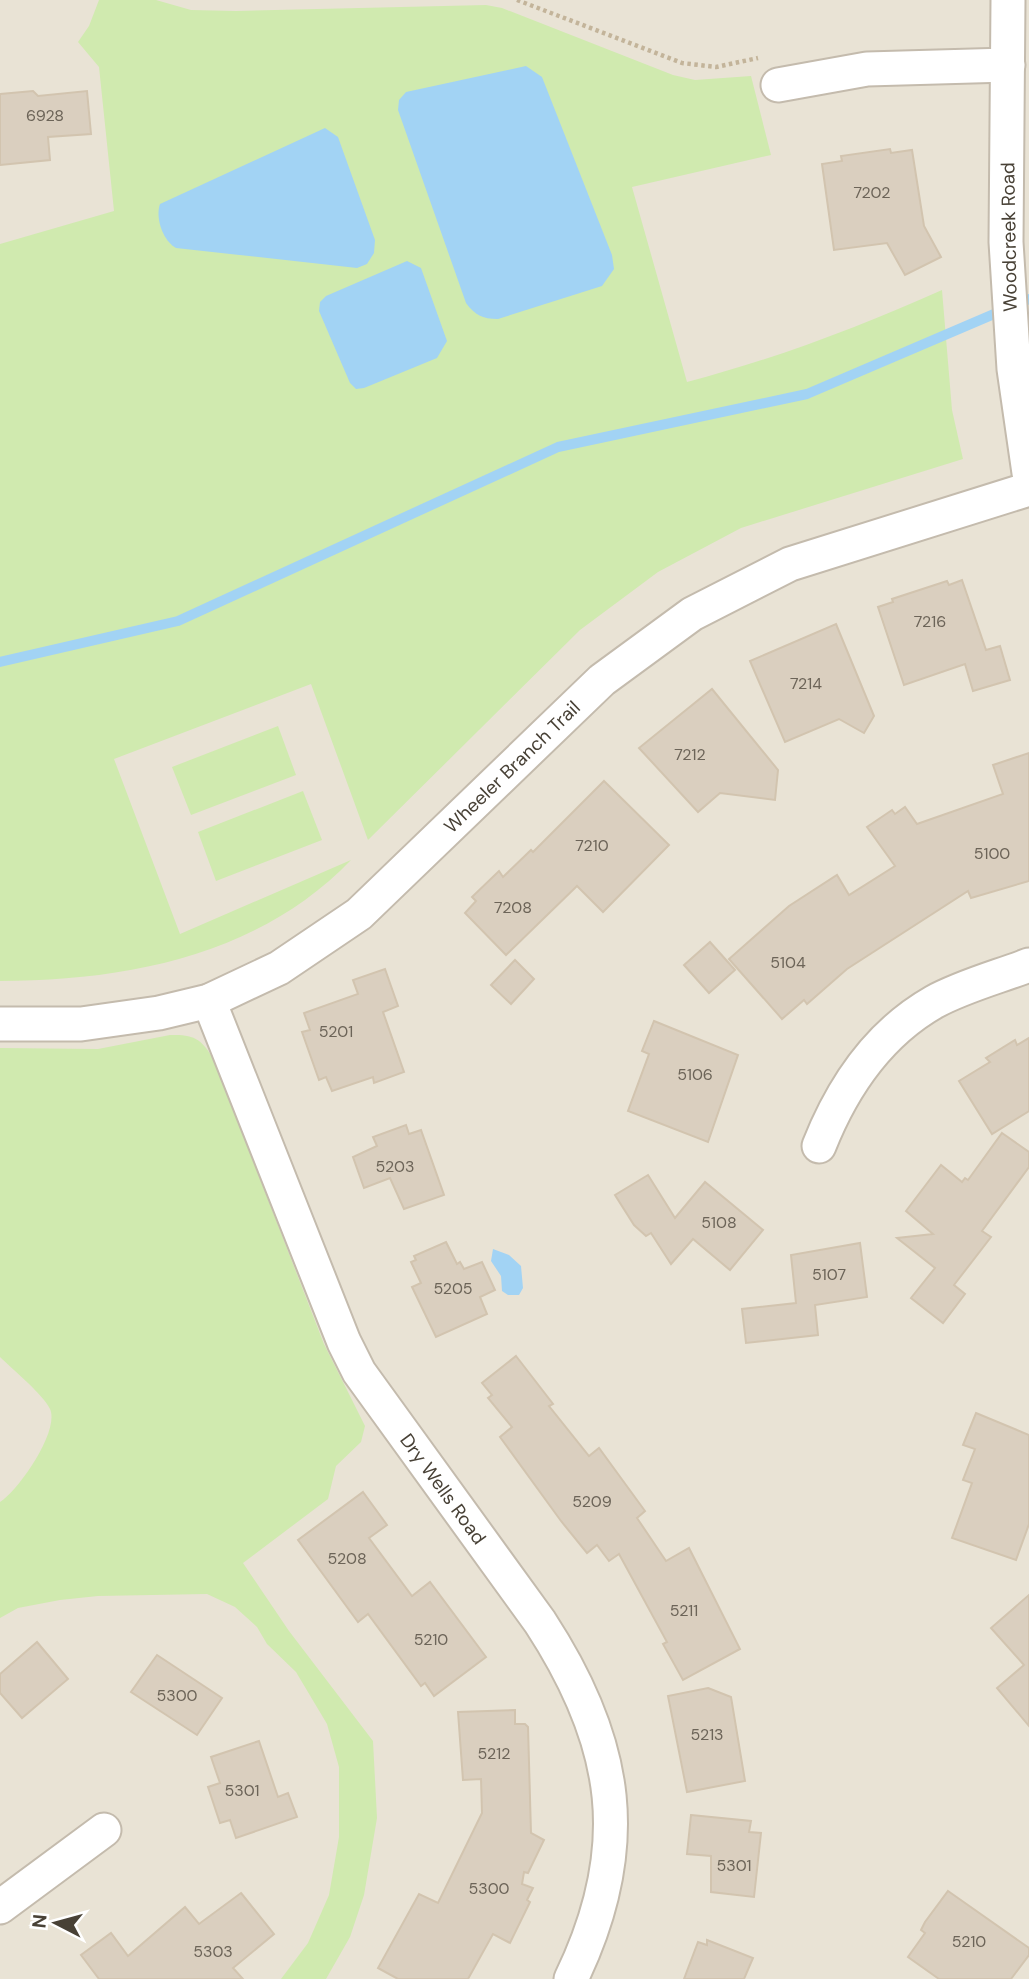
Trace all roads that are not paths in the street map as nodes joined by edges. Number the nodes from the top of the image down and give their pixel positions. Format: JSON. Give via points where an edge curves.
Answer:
{"nodes":[{"id":1,"x":1008,"y":0,"type":"edge"},
{"id":2,"x":1008,"y":65,"type":"junction"},
{"id":3,"x":773,"y":70,"type":"road end"},
{"id":4,"x":1029,"y":473,"type":"edge"},
{"id":5,"x":1029,"y":489,"type":"edge"},
{"id":6,"x":1029,"y":965,"type":"edge"},
{"id":7,"x":209,"y":1001,"type":"junction"},
{"id":8,"x":0,"y":1024,"type":"edge"},
{"id":9,"x":820,"y":1146,"type":"dead end"},
{"id":10,"x":104,"y":1830,"type":"dead end"},
{"id":11,"x":0,"y":1907,"type":"edge"},
{"id":12,"x":571,"y":1979,"type":"edge"}],
"edges":[{"from":1,"to":2,"type":"street","name":"Woodcreek Road"},
{"from":2,"to":3,"type":"street"},
{"from":2,"to":4,"type":"street","name":"Woodcreek Road","via":[[1006,242],[1014,369]]},
{"from":5,"to":7,"type":"street","name":"Wheeler Branch Trail","via":[[790,564],[692,614],[602,680],[359,914],[279,968]]},
{"from":6,"to":9,"type":"street","via":[[936,1001],[915,1014],[870,1056],[850,1083]]},
{"from":7,"to":8,"type":"street","name":"Wheeler Branch Trail","via":[[113,1021]]},
{"from":7,"to":12,"type":"street","name":"Dry Wells Road","via":[[359,1372],[540,1622],[592,1718],[608,1787],[612,1833],[603,1900]]},
{"from":10,"to":11,"type":"street"}]}
